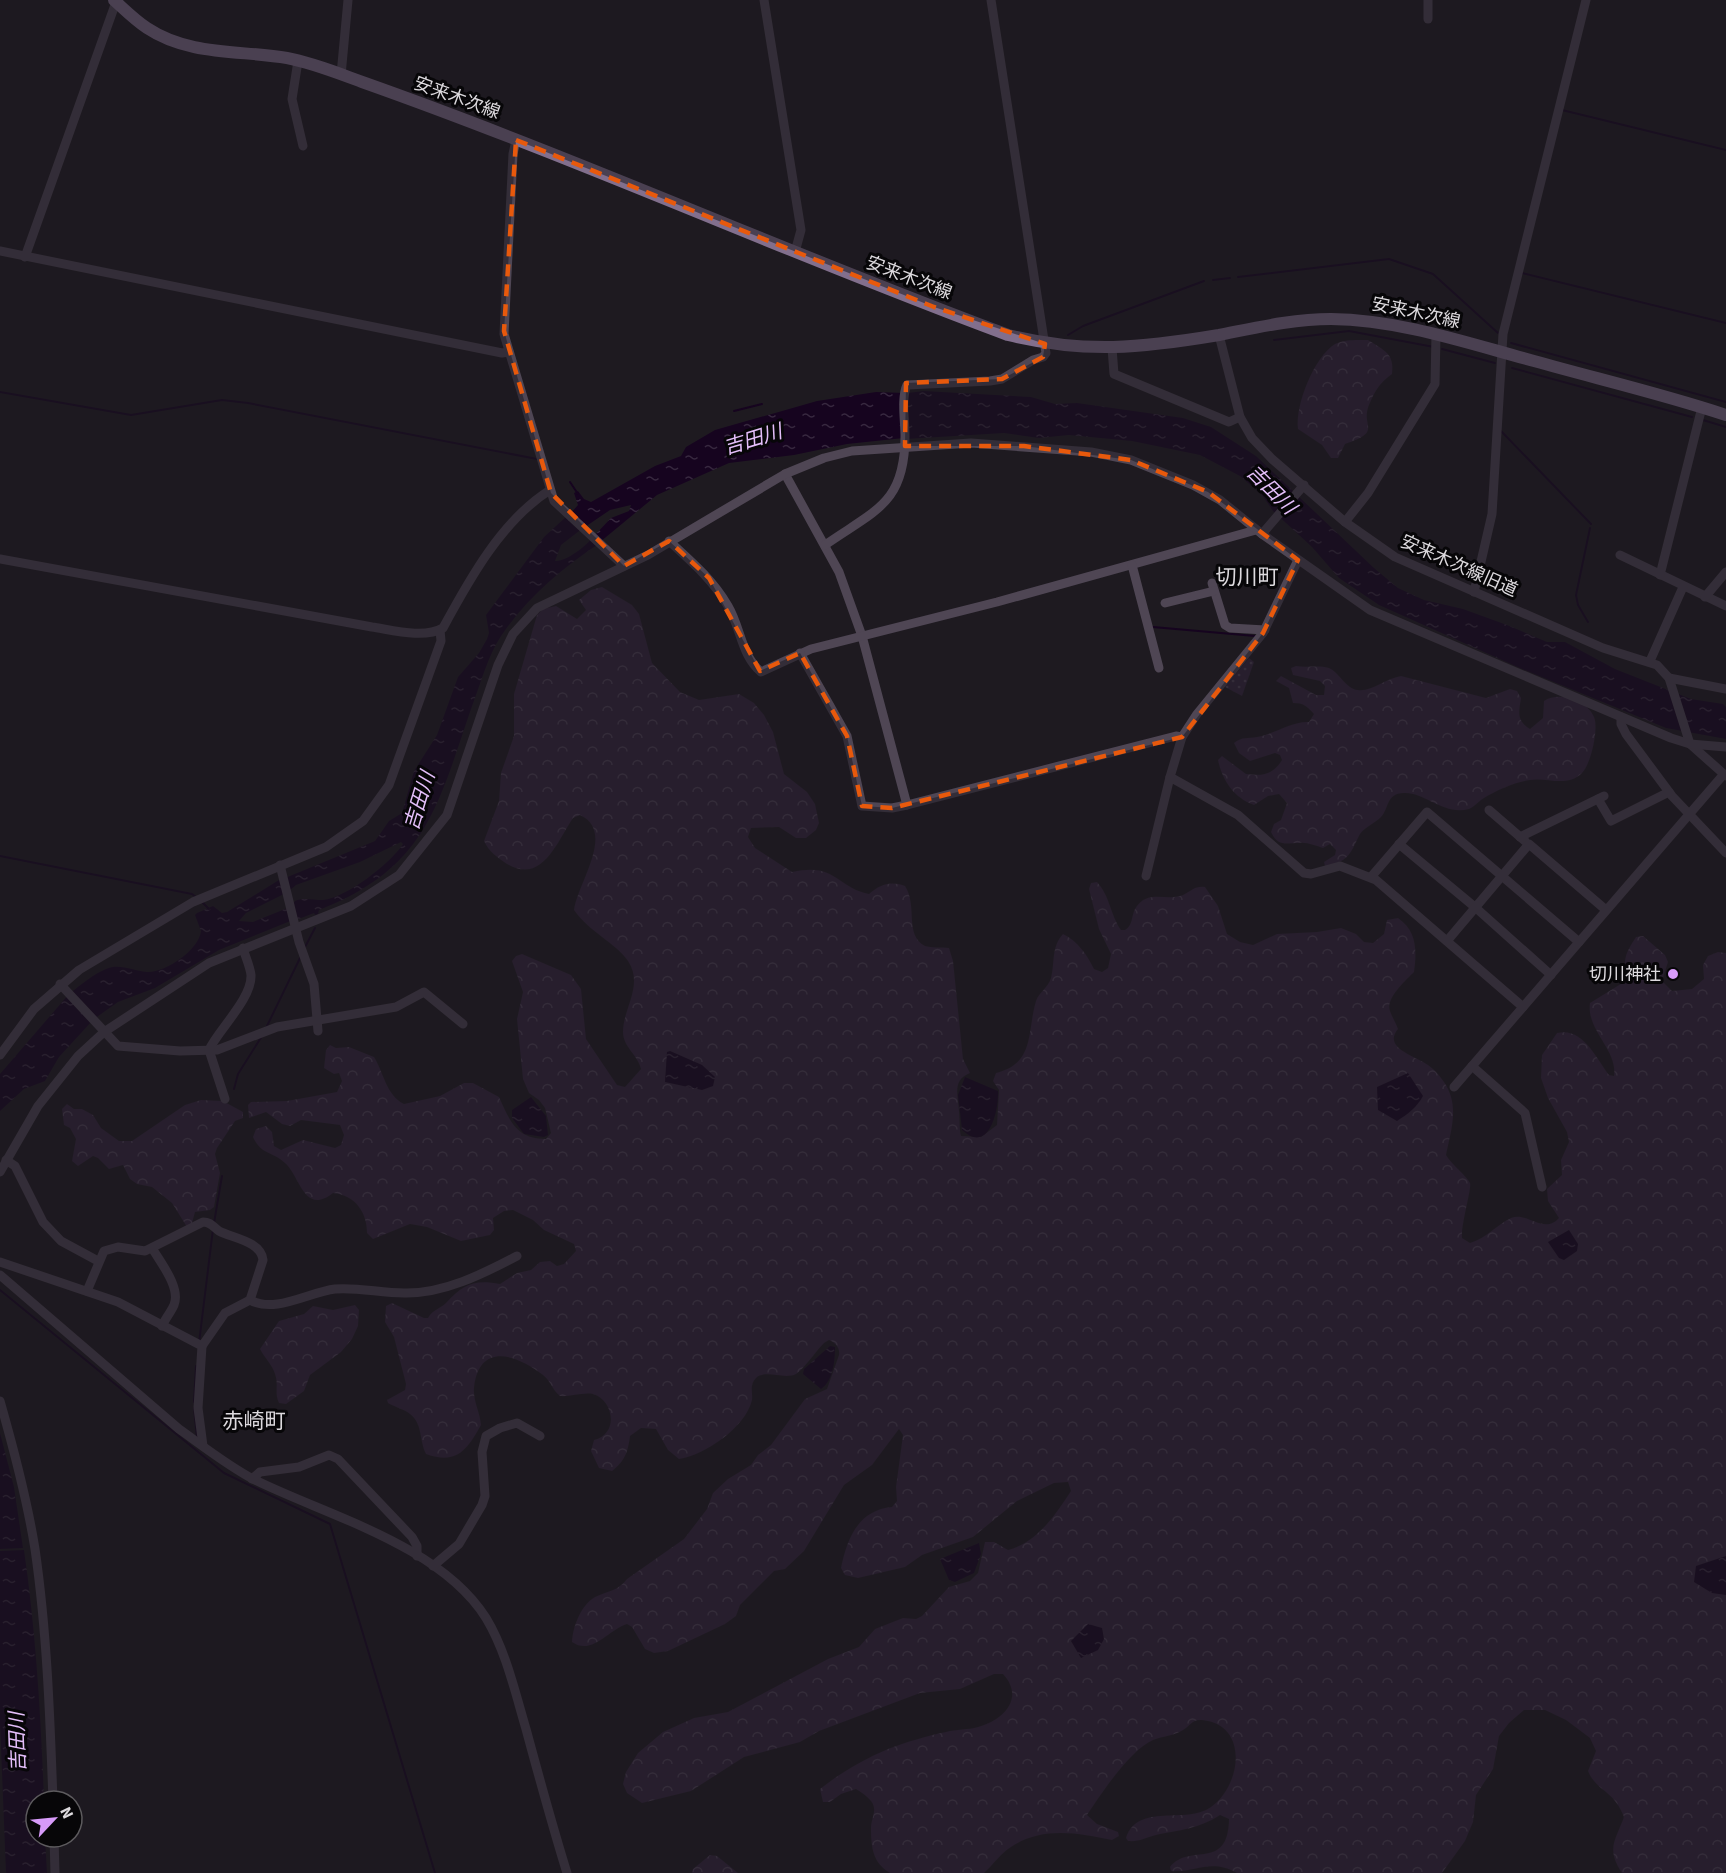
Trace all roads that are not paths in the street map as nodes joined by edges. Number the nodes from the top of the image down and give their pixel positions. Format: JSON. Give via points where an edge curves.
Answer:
{"nodes":[{"id":1,"x":348,"y":0,"type":"edge"},
{"id":2,"x":764,"y":0,"type":"edge"},
{"id":3,"x":991,"y":0,"type":"edge"},
{"id":4,"x":1428,"y":0,"type":"edge"},
{"id":5,"x":1586,"y":0,"type":"edge"},
{"id":6,"x":115,"y":1,"type":"edge"},
{"id":7,"x":1428,"y":20,"type":"dead end"},
{"id":8,"x":298,"y":61,"type":"junction"},
{"id":9,"x":341,"y":75,"type":"junction"},
{"id":10,"x":516,"y":140,"type":"junction"},
{"id":11,"x":303,"y":146,"type":"dead end"},
{"id":12,"x":0,"y":251,"type":"edge"},
{"id":13,"x":795,"y":252,"type":"junction"},
{"id":14,"x":25,"y":256,"type":"junction"},
{"id":15,"x":1436,"y":334,"type":"junction"},
{"id":16,"x":1219,"y":335,"type":"junction"},
{"id":17,"x":1045,"y":344,"type":"junction"},
{"id":18,"x":1112,"y":348,"type":"junction"},
{"id":19,"x":509,"y":352,"type":"junction"},
{"id":20,"x":1501,"y":352,"type":"junction"},
{"id":21,"x":1702,"y":407,"type":"junction"},
{"id":22,"x":1726,"y":415,"type":"edge"},
{"id":23,"x":1240,"y":417,"type":"junction"},
{"id":24,"x":904,"y":443,"type":"junction"},
{"id":25,"x":785,"y":474,"type":"junction"},
{"id":26,"x":1301,"y":488,"type":"junction"},
{"id":27,"x":550,"y":490,"type":"junction"},
{"id":28,"x":1345,"y":522,"type":"junction"},
{"id":29,"x":1261,"y":532,"type":"junction"},
{"id":30,"x":669,"y":541,"type":"junction"},
{"id":31,"x":825,"y":545,"type":"junction"},
{"id":32,"x":1620,"y":555,"type":"dead end"},
{"id":33,"x":0,"y":559,"type":"edge"},
{"id":34,"x":1298,"y":560,"type":"junction"},
{"id":35,"x":1132,"y":565,"type":"junction"},
{"id":36,"x":624,"y":566,"type":"junction"},
{"id":37,"x":1726,"y":572,"type":"edge"},
{"id":38,"x":1660,"y":575,"type":"junction"},
{"id":39,"x":1683,"y":587,"type":"junction"},
{"id":40,"x":1474,"y":592,"type":"junction"},
{"id":41,"x":1705,"y":597,"type":"junction"},
{"id":42,"x":1165,"y":603,"type":"dead end"},
{"id":43,"x":1726,"y":606,"type":"edge"},
{"id":44,"x":440,"y":630,"type":"junction"},
{"id":45,"x":1265,"y":630,"type":"junction"},
{"id":46,"x":862,"y":636,"type":"junction"},
{"id":47,"x":800,"y":653,"type":"junction"},
{"id":48,"x":1650,"y":661,"type":"junction"},
{"id":49,"x":1159,"y":668,"type":"dead end"},
{"id":50,"x":1670,"y":680,"type":"junction"},
{"id":51,"x":1726,"y":688,"type":"edge"},
{"id":52,"x":1621,"y":717,"type":"junction"},
{"id":53,"x":1182,"y":737,"type":"junction"},
{"id":54,"x":1688,"y":741,"type":"junction"},
{"id":55,"x":1726,"y":747,"type":"edge"},
{"id":56,"x":1725,"y":775,"type":"edge"},
{"id":57,"x":1170,"y":777,"type":"junction"},
{"id":58,"x":1669,"y":792,"type":"junction"},
{"id":59,"x":907,"y":805,"type":"junction"},
{"id":60,"x":1488,"y":810,"type":"dead end"},
{"id":61,"x":1688,"y":814,"type":"junction"},
{"id":62,"x":1520,"y":837,"type":"junction"},
{"id":63,"x":1399,"y":844,"type":"junction"},
{"id":64,"x":1529,"y":844,"type":"junction"},
{"id":65,"x":1726,"y":853,"type":"edge"},
{"id":66,"x":281,"y":869,"type":"junction"},
{"id":67,"x":1146,"y":876,"type":"dead end"},
{"id":68,"x":1371,"y":877,"type":"junction"},
{"id":69,"x":1502,"y":877,"type":"junction"},
{"id":70,"x":1476,"y":908,"type":"junction"},
{"id":71,"x":1606,"y":910,"type":"junction"},
{"id":72,"x":296,"y":926,"type":"junction"},
{"id":73,"x":1448,"y":941,"type":"junction"},
{"id":74,"x":1579,"y":942,"type":"junction"},
{"id":75,"x":243,"y":948,"type":"junction"},
{"id":76,"x":1551,"y":975,"type":"junction"},
{"id":77,"x":63,"y":986,"type":"junction"},
{"id":78,"x":1522,"y":1007,"type":"junction"},
{"id":79,"x":316,"y":1020,"type":"junction"},
{"id":80,"x":463,"y":1024,"type":"dead end"},
{"id":81,"x":103,"y":1030,"type":"junction"},
{"id":82,"x":318,"y":1031,"type":"dead end"},
{"id":83,"x":209,"y":1050,"type":"junction"},
{"id":84,"x":0,"y":1055,"type":"edge"},
{"id":85,"x":1472,"y":1066,"type":"junction"},
{"id":86,"x":1454,"y":1087,"type":"dead end"},
{"id":87,"x":225,"y":1099,"type":"dead end"},
{"id":88,"x":6,"y":1160,"type":"junction"},
{"id":89,"x":0,"y":1172,"type":"edge"},
{"id":90,"x":1542,"y":1187,"type":"dead end"},
{"id":91,"x":152,"y":1248,"type":"junction"},
{"id":92,"x":517,"y":1256,"type":"dead end"},
{"id":93,"x":98,"y":1261,"type":"junction"},
{"id":94,"x":0,"y":1262,"type":"edge"},
{"id":95,"x":0,"y":1275,"type":"edge"},
{"id":96,"x":87,"y":1291,"type":"junction"},
{"id":97,"x":250,"y":1300,"type":"junction"},
{"id":98,"x":162,"y":1326,"type":"junction"},
{"id":99,"x":198,"y":1344,"type":"junction"},
{"id":100,"x":0,"y":1401,"type":"edge"},
{"id":101,"x":540,"y":1436,"type":"dead end"},
{"id":102,"x":203,"y":1446,"type":"junction"},
{"id":103,"x":252,"y":1479,"type":"junction"},
{"id":104,"x":417,"y":1556,"type":"junction"},
{"id":105,"x":433,"y":1566,"type":"junction"},
{"id":106,"x":52,"y":1789,"type":"edge"},
{"id":107,"x":54,"y":1849,"type":"edge"},
{"id":108,"x":55,"y":1873,"type":"edge"},
{"id":109,"x":567,"y":1873,"type":"edge"}],
"edges":[{"from":1,"to":9,"type":"street"},
{"from":2,"to":13,"type":"street","via":[[801,230]]},
{"from":3,"to":17,"type":"street"},
{"from":4,"to":7,"type":"street"},
{"from":5,"to":20,"type":"street"},
{"from":6,"to":8,"type":"main road","name":"安来木次線","via":[[147,28],[181,45]]},
{"from":6,"to":14,"type":"street"},
{"from":8,"to":9,"type":"main road","name":"安来木次線"},
{"from":8,"to":11,"type":"street","via":[[292,99]]},
{"from":9,"to":10,"type":"main road","name":"安来木次線"},
{"from":10,"to":13,"type":"main road","name":"安来木次線"},
{"from":10,"to":19,"type":"street","via":[[504,331]]},
{"from":12,"to":14,"type":"street"},
{"from":13,"to":17,"type":"main road","name":"安来木次線","via":[[976,323]]},
{"from":14,"to":19,"type":"street"},
{"from":15,"to":16,"type":"main road","name":"安来木次線","via":[[1384,323],[1327,319]]},
{"from":15,"to":20,"type":"main road","name":"安来木次線"},
{"from":15,"to":28,"type":"street","via":[[1435,384],[1368,493]]},
{"from":16,"to":18,"type":"main road","name":"安来木次線"},
{"from":16,"to":23,"type":"street","name":"安来木次線旧道"},
{"from":17,"to":18,"type":"main road","name":"安来木次線"},
{"from":17,"to":24,"type":"street","via":[[1043,357],[1002,379],[907,385]]},
{"from":18,"to":23,"type":"street","via":[[1114,374],[1228,422]]},
{"from":19,"to":27,"type":"street"},
{"from":20,"to":21,"type":"main road","name":"安来木次線"},
{"from":20,"to":40,"type":"street","via":[[1493,504]]},
{"from":21,"to":22,"type":"main road","name":"安来木次線"},
{"from":21,"to":38,"type":"street"},
{"from":23,"to":26,"type":"street","name":"安来木次線旧道","via":[[1259,445]]},
{"from":24,"to":25,"type":"street","via":[[824,458]]},
{"from":24,"to":29,"type":"street","via":[[1024,446],[1131,460],[1208,492]]},
{"from":24,"to":31,"type":"street","via":[[899,481],[888,501]]},
{"from":25,"to":30,"type":"street"},
{"from":25,"to":31,"type":"street"},
{"from":26,"to":28,"type":"street","name":"安来木次線旧道"},
{"from":26,"to":29,"type":"street"},
{"from":27,"to":36,"type":"street","via":[[554,501]]},
{"from":27,"to":44,"type":"street","via":[[495,544]]},
{"from":28,"to":40,"type":"street","name":"安来木次線旧道","via":[[1395,557]]},
{"from":29,"to":34,"type":"street"},
{"from":29,"to":35,"type":"street"},
{"from":30,"to":36,"type":"street"},
{"from":30,"to":47,"type":"street","via":[[716,586],[740,630],[744,650],[760,671]]},
{"from":31,"to":46,"type":"street"},
{"from":32,"to":38,"type":"street"},
{"from":33,"to":44,"type":"street","via":[[405,633]]},
{"from":34,"to":45,"type":"street"},
{"from":34,"to":52,"type":"street","via":[[1370,610]]},
{"from":35,"to":46,"type":"street"},
{"from":35,"to":49,"type":"street"},
{"from":36,"to":72,"type":"street","via":[[542,604],[513,634],[498,664],[447,815],[406,867],[368,897]]},
{"from":37,"to":41,"type":"street"},
{"from":38,"to":39,"type":"street"},
{"from":39,"to":41,"type":"street"},
{"from":39,"to":48,"type":"street"},
{"from":40,"to":48,"type":"street","name":"安来木次線旧道","via":[[1603,648]]},
{"from":41,"to":43,"type":"street"},
{"from":42,"to":45,"type":"street","via":[[1213,587],[1225,626]]},
{"from":44,"to":66,"type":"street","via":[[441,641],[395,770],[381,798],[339,840]]},
{"from":45,"to":53,"type":"street"},
{"from":46,"to":47,"type":"street"},
{"from":46,"to":59,"type":"street"},
{"from":47,"to":59,"type":"street","via":[[847,736],[862,806]]},
{"from":48,"to":50,"type":"street","name":"安来木次線旧道"},
{"from":50,"to":51,"type":"street"},
{"from":50,"to":54,"type":"street"},
{"from":52,"to":54,"type":"street"},
{"from":52,"to":58,"type":"street","via":[[1626,734]]},
{"from":53,"to":57,"type":"street"},
{"from":53,"to":59,"type":"street"},
{"from":54,"to":55,"type":"street"},
{"from":54,"to":56,"type":"street"},
{"from":56,"to":61,"type":"street"},
{"from":57,"to":67,"type":"street"},
{"from":57,"to":68,"type":"street","via":[[1238,815],[1304,873],[1340,866]]},
{"from":58,"to":61,"type":"street"},
{"from":58,"to":62,"type":"street","via":[[1611,821],[1601,797]]},
{"from":60,"to":62,"type":"street"},
{"from":61,"to":65,"type":"street"},
{"from":61,"to":71,"type":"street"},
{"from":62,"to":64,"type":"street"},
{"from":63,"to":68,"type":"street"},
{"from":63,"to":69,"type":"street","via":[[1427,812]]},
{"from":63,"to":70,"type":"street"},
{"from":64,"to":69,"type":"street"},
{"from":64,"to":71,"type":"street"},
{"from":66,"to":72,"type":"street"},
{"from":66,"to":77,"type":"street","via":[[193,902],[79,970]]},
{"from":68,"to":73,"type":"street"},
{"from":69,"to":70,"type":"street"},
{"from":69,"to":74,"type":"street"},
{"from":70,"to":73,"type":"street"},
{"from":70,"to":76,"type":"street"},
{"from":71,"to":74,"type":"street"},
{"from":72,"to":75,"type":"street"},
{"from":72,"to":79,"type":"street","via":[[314,984]]},
{"from":73,"to":78,"type":"street"},
{"from":74,"to":76,"type":"street"},
{"from":75,"to":81,"type":"street","via":[[192,973]]},
{"from":75,"to":83,"type":"street","via":[[250,983]]},
{"from":76,"to":78,"type":"street"},
{"from":77,"to":81,"type":"street"},
{"from":77,"to":84,"type":"street","via":[[34,1009]]},
{"from":78,"to":85,"type":"street"},
{"from":79,"to":80,"type":"street","via":[[382,1011],[427,992]]},
{"from":79,"to":82,"type":"street"},
{"from":79,"to":83,"type":"street"},
{"from":81,"to":83,"type":"street","via":[[118,1046],[180,1052]]},
{"from":81,"to":88,"type":"street","via":[[38,1106]]},
{"from":83,"to":87,"type":"street"},
{"from":85,"to":86,"type":"street"},
{"from":85,"to":90,"type":"street","via":[[1525,1113]]},
{"from":88,"to":89,"type":"street"},
{"from":88,"to":93,"type":"street","via":[[15,1166],[49,1228],[61,1241]]},
{"from":91,"to":93,"type":"street","via":[[113,1248],[103,1252]]},
{"from":91,"to":97,"type":"street","via":[[202,1222],[237,1236],[263,1255]]},
{"from":91,"to":98,"type":"street","via":[[175,1295]]},
{"from":92,"to":97,"type":"street","via":[[475,1277],[421,1292],[335,1289],[275,1304],[255,1304]]},
{"from":93,"to":96,"type":"street"},
{"from":94,"to":96,"type":"street"},
{"from":95,"to":102,"type":"street"},
{"from":96,"to":98,"type":"street","via":[[118,1302]]},
{"from":97,"to":99,"type":"street","via":[[225,1314]]},
{"from":98,"to":99,"type":"street"},
{"from":99,"to":102,"type":"street","via":[[198,1408]]},
{"from":100,"to":106,"type":"street","via":[[35,1549]]},
{"from":101,"to":105,"type":"street","via":[[517,1422],[486,1437],[482,1452],[482,1505],[459,1544]]},
{"from":102,"to":103,"type":"street"},
{"from":103,"to":104,"type":"street"},
{"from":103,"to":104,"type":"street","via":[[260,1472],[299,1467],[329,1455],[338,1459],[412,1536]]},
{"from":104,"to":105,"type":"street"},
{"from":105,"to":109,"type":"street","via":[[472,1600],[495,1636],[508,1667]]},
{"from":107,"to":108,"type":"street"}]}
